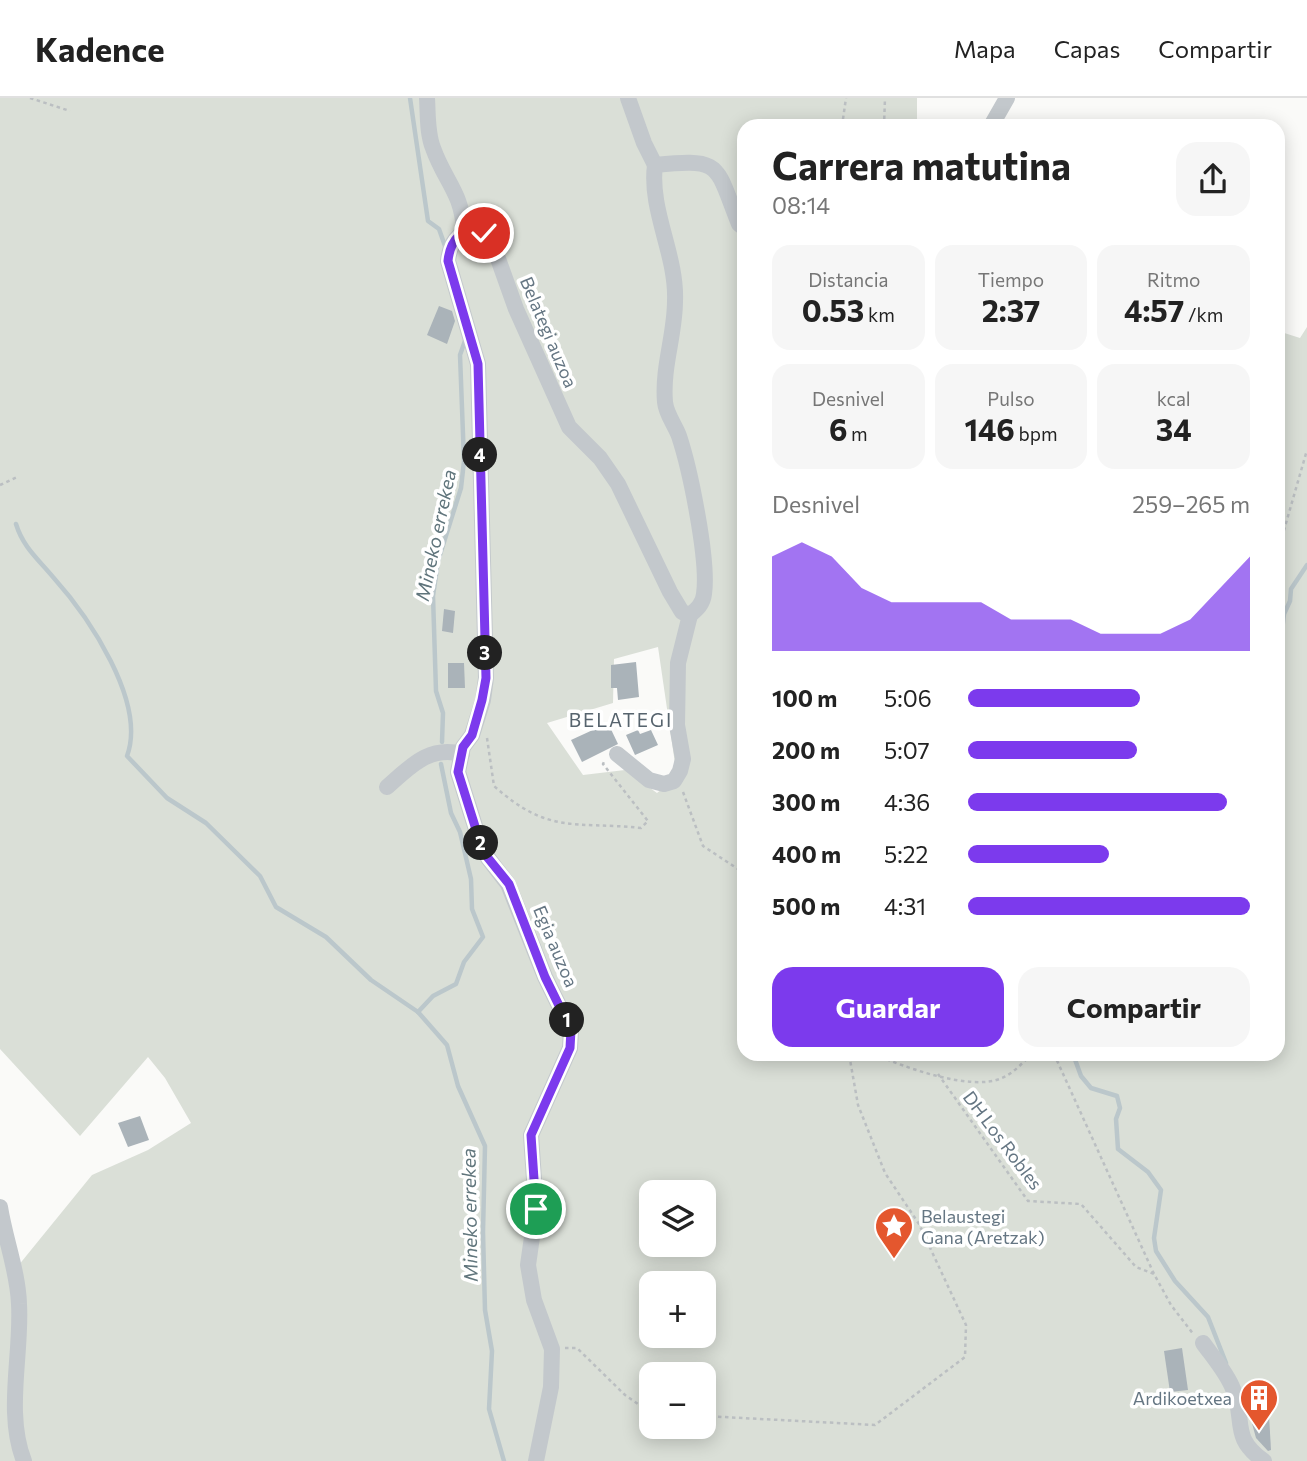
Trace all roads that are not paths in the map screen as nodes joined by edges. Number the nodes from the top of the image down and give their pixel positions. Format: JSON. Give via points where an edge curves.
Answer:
{"nodes":[{"id":1,"x":427,"y":98,"type":"edge"},
{"id":2,"x":628,"y":98,"type":"edge"},
{"id":3,"x":1007,"y":98,"type":"edge"},
{"id":4,"x":995,"y":119,"type":"edge"},
{"id":5,"x":655,"y":165,"type":"junction"},
{"id":6,"x":737,"y":214,"type":"edge"},
{"id":7,"x":464,"y":231,"type":"junction"},
{"id":8,"x":690,"y":615,"type":"junction"},
{"id":9,"x":462,"y":754,"type":"junction"},
{"id":10,"x":617,"y":754,"type":"road end"},
{"id":11,"x":387,"y":787,"type":"dead end"},
{"id":12,"x":0,"y":1207,"type":"edge"},
{"id":13,"x":1203,"y":1343,"type":"road end"},
{"id":14,"x":24,"y":1461,"type":"edge"},
{"id":15,"x":536,"y":1461,"type":"edge"},
{"id":16,"x":1264,"y":1461,"type":"edge"}],
"edges":[{"from":1,"to":7,"type":"lane","via":[[432,145],[459,195]]},
{"from":2,"to":5,"type":"lane"},
{"from":3,"to":4,"type":"lane"},
{"from":5,"to":6,"type":"lane","via":[[697,161],[711,166]]},
{"from":5,"to":8,"type":"lane","via":[[653,183],[676,302],[665,369],[665,405],[679,436],[701,542],[704,594],[699,608]]},
{"from":7,"to":8,"type":"lane","name":"Belategi auzoa","via":[[476,229],[491,239],[516,309],[569,427],[618,484],[670,592],[682,612]]},
{"from":7,"to":9,"type":"lane","name":"Egia auzoa","via":[[450,245],[448,261],[478,364],[486,678]]},
{"from":8,"to":10,"type":"lane","via":[[678,663],[680,771],[674,781],[664,784],[649,780]]},
{"from":9,"to":11,"type":"lane","via":[[435,752],[421,757]]},
{"from":9,"to":15,"type":"lane","name":"Egia auzoa","via":[[458,772],[479,839],[509,884],[571,1030],[570,1048],[531,1135],[536,1209],[528,1265],[534,1300],[552,1349],[551,1387]]},
{"from":12,"to":14,"type":"lane","via":[[19,1299],[16,1411],[18,1447]]},
{"from":13,"to":16,"type":"lane","via":[[1234,1389],[1241,1437]]}]}
